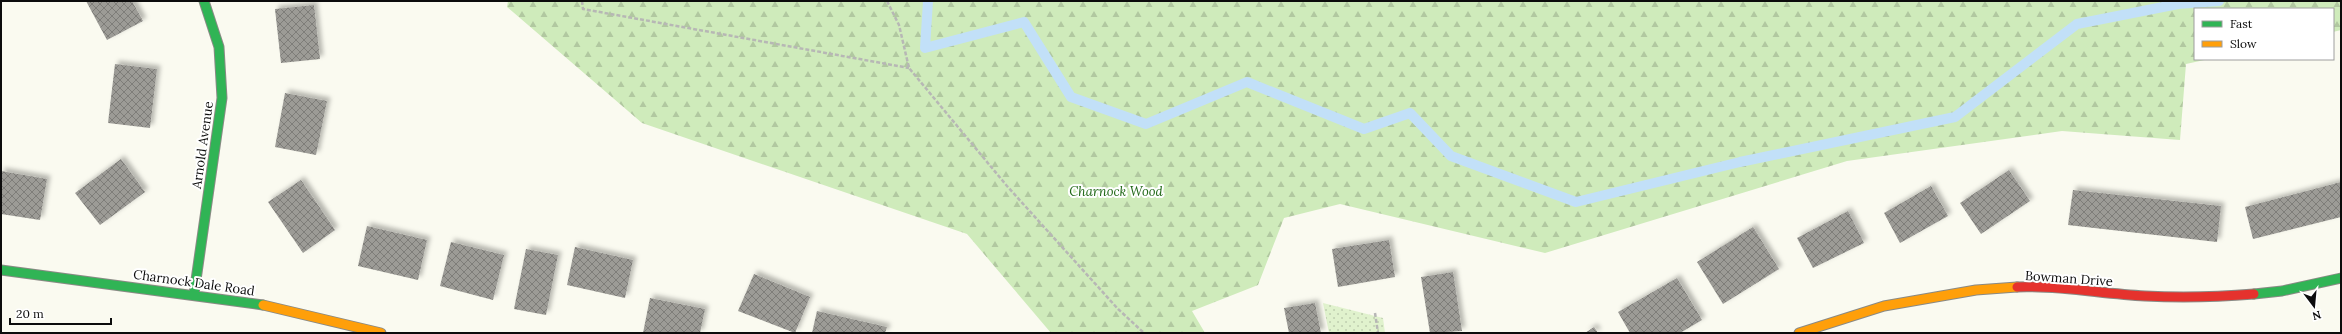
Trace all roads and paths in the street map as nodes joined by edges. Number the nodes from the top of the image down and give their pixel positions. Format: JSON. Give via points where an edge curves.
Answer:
{"nodes":[{"id":1,"x":204,"y":1,"type":"edge"},
{"id":2,"x":582,"y":1,"type":"edge"},
{"id":3,"x":888,"y":1,"type":"edge"},
{"id":4,"x":909,"y":68,"type":"junction"},
{"id":5,"x":1,"y":270,"type":"edge"},
{"id":6,"x":2341,"y":278,"type":"edge"},
{"id":7,"x":194,"y":294,"type":"junction"},
{"id":8,"x":1375,"y":313,"type":"dead end"},
{"id":9,"x":380,"y":333,"type":"edge"},
{"id":10,"x":1144,"y":333,"type":"edge"},
{"id":11,"x":1378,"y":333,"type":"edge"},
{"id":12,"x":1799,"y":333,"type":"edge"}],
"edges":[{"from":1,"to":7,"type":"street","name":"Arnold Avenue","via":[[219,47],[222,98]]},
{"from":2,"to":4,"type":"path","via":[[584,10]]},
{"from":3,"to":4,"type":"path","via":[[899,25]]},
{"from":4,"to":10,"type":"path","via":[[1012,192],[1118,309]]},
{"from":5,"to":7,"type":"street","name":"Charnock Dale Road"},
{"from":6,"to":12,"type":"street","name":"Bowman Drive","via":[[2282,291],[2216,297],[2144,296],[2039,286],[1976,290],[1884,306]]},
{"from":7,"to":9,"type":"street","name":"Charnock Dale Road","via":[[253,303]]},
{"from":8,"to":11,"type":"path"}]}
